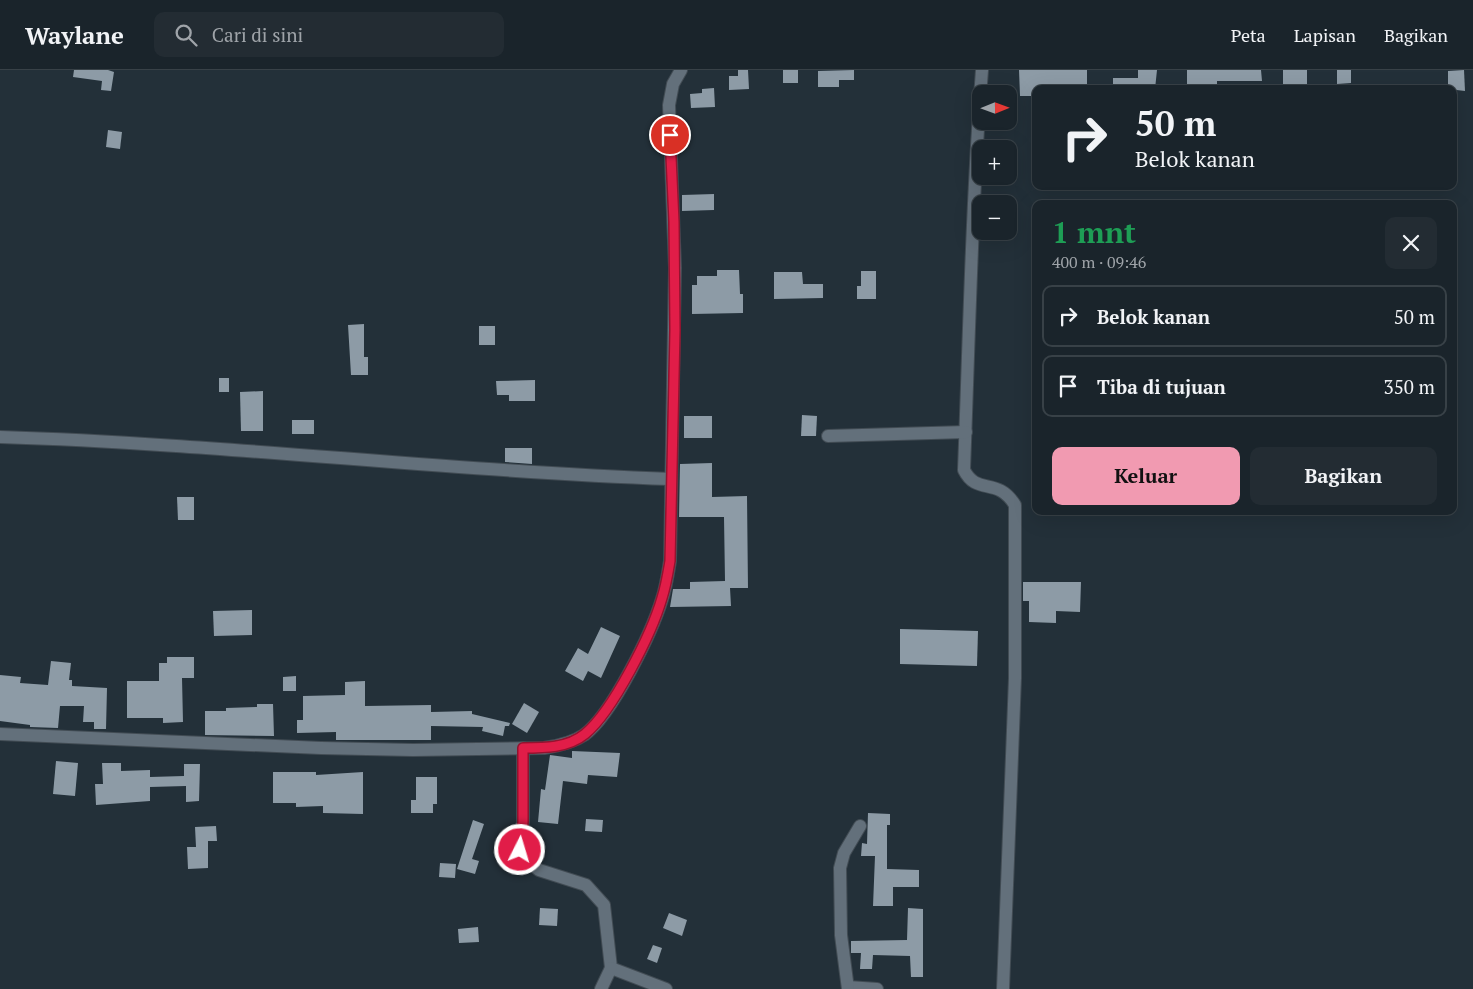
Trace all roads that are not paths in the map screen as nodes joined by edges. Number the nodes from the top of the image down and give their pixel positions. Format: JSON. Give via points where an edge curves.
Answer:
{"nodes":[{"id":1,"x":681,"y":70,"type":"edge"},
{"id":2,"x":982,"y":70,"type":"edge"},
{"id":3,"x":966,"y":432,"type":"junction"},
{"id":4,"x":828,"y":436,"type":"dead end"},
{"id":5,"x":0,"y":437,"type":"edge"},
{"id":6,"x":671,"y":479,"type":"junction"},
{"id":7,"x":0,"y":734,"type":"edge"},
{"id":8,"x":523,"y":748,"type":"junction"},
{"id":9,"x":860,"y":826,"type":"dead end"},
{"id":10,"x":611,"y":968,"type":"junction"},
{"id":11,"x":646,"y":982,"type":"junction"},
{"id":12,"x":848,"y":988,"type":"edge"},
{"id":13,"x":601,"y":989,"type":"edge"},
{"id":14,"x":633,"y":989,"type":"edge"},
{"id":15,"x":666,"y":989,"type":"edge"},
{"id":16,"x":877,"y":989,"type":"edge"},
{"id":17,"x":1003,"y":989,"type":"edge"}],
"edges":[{"from":1,"to":6,"type":"street","via":[[673,84],[670,104],[675,268]]},
{"from":2,"to":3,"type":"street","via":[[972,212]]},
{"from":3,"to":4,"type":"street"},
{"from":3,"to":17,"type":"street","via":[[964,470],[969,479],[983,486],[996,486],[1008,493],[1015,505],[1014,688]]},
{"from":5,"to":6,"type":"street","via":[[251,450],[560,475]]},
{"from":6,"to":8,"type":"street","via":[[670,561],[663,597],[647,637],[624,680],[604,713],[586,734],[562,745]]},
{"from":7,"to":8,"type":"street","via":[[330,748]]},
{"from":8,"to":10,"type":"street","via":[[520,840],[524,858],[540,870],[586,884],[604,906]]},
{"from":9,"to":12,"type":"street","via":[[844,853],[840,868],[840,935]]},
{"from":10,"to":11,"type":"street"},
{"from":10,"to":13,"type":"street"},
{"from":11,"to":14,"type":"street"},
{"from":11,"to":15,"type":"street"},
{"from":12,"to":16,"type":"street"}]}
